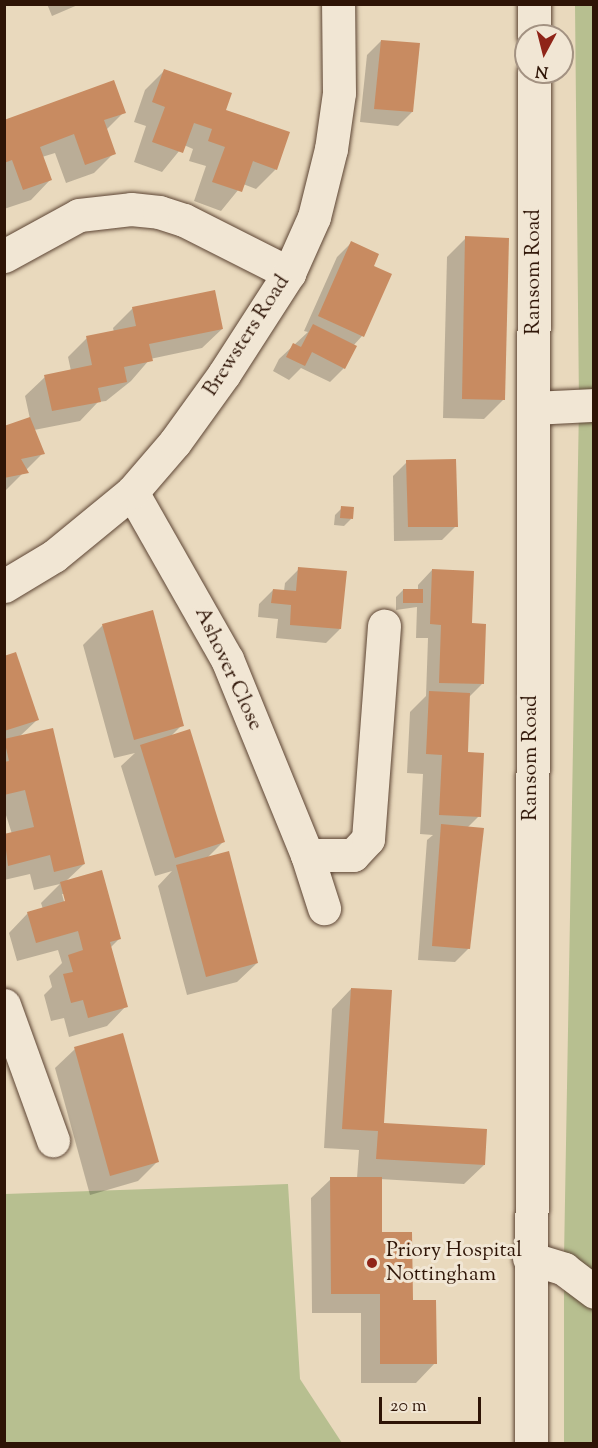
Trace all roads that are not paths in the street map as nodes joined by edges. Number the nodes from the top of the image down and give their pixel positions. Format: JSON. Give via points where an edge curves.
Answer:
{"nodes":[{"id":1,"x":338,"y":4,"type":"edge"},
{"id":2,"x":534,"y":4,"type":"edge"},
{"id":3,"x":534,"y":24,"type":"edge"},
{"id":4,"x":534,"y":84,"type":"edge"},
{"id":5,"x":4,"y":256,"type":"edge"},
{"id":6,"x":289,"y":273,"type":"junction"},
{"id":7,"x":594,"y":405,"type":"edge"},
{"id":8,"x":534,"y":408,"type":"junction"},
{"id":9,"x":132,"y":492,"type":"junction"},
{"id":10,"x":4,"y":586,"type":"edge"},
{"id":11,"x":384,"y":626,"type":"dead end"},
{"id":12,"x":307,"y":855,"type":"junction"},
{"id":13,"x":324,"y":908,"type":"dead end"},
{"id":14,"x":4,"y":1005,"type":"edge"},
{"id":15,"x":53,"y":1140,"type":"dead end"},
{"id":16,"x":529,"y":1258,"type":"junction"},
{"id":17,"x":594,"y":1292,"type":"edge"},
{"id":18,"x":531,"y":1443,"type":"edge"}],
"edges":[{"from":1,"to":6,"type":"street","name":"Brewsters Road","via":[[339,93],[331,149],[314,217]]},
{"from":2,"to":3,"type":"street"},
{"from":4,"to":8,"type":"street","name":"Ransom Road"},
{"from":5,"to":6,"type":"street","via":[[79,215],[131,209],[184,220]]},
{"from":6,"to":9,"type":"street","name":"Brewsters Road","via":[[210,394]]},
{"from":7,"to":8,"type":"street"},
{"from":8,"to":16,"type":"street","name":"Ransom Road"},
{"from":9,"to":10,"type":"street","name":"Brewsters Road","via":[[54,556]]},
{"from":9,"to":12,"type":"street","name":"Ashover Close","via":[[227,659]]},
{"from":11,"to":12,"type":"street","via":[[368,839],[352,855]]},
{"from":12,"to":13,"type":"street","name":"Ashover Close"},
{"from":14,"to":15,"type":"street"},
{"from":16,"to":17,"type":"street","via":[[564,1269]]},
{"from":16,"to":18,"type":"street","name":"Ransom Road"}]}
